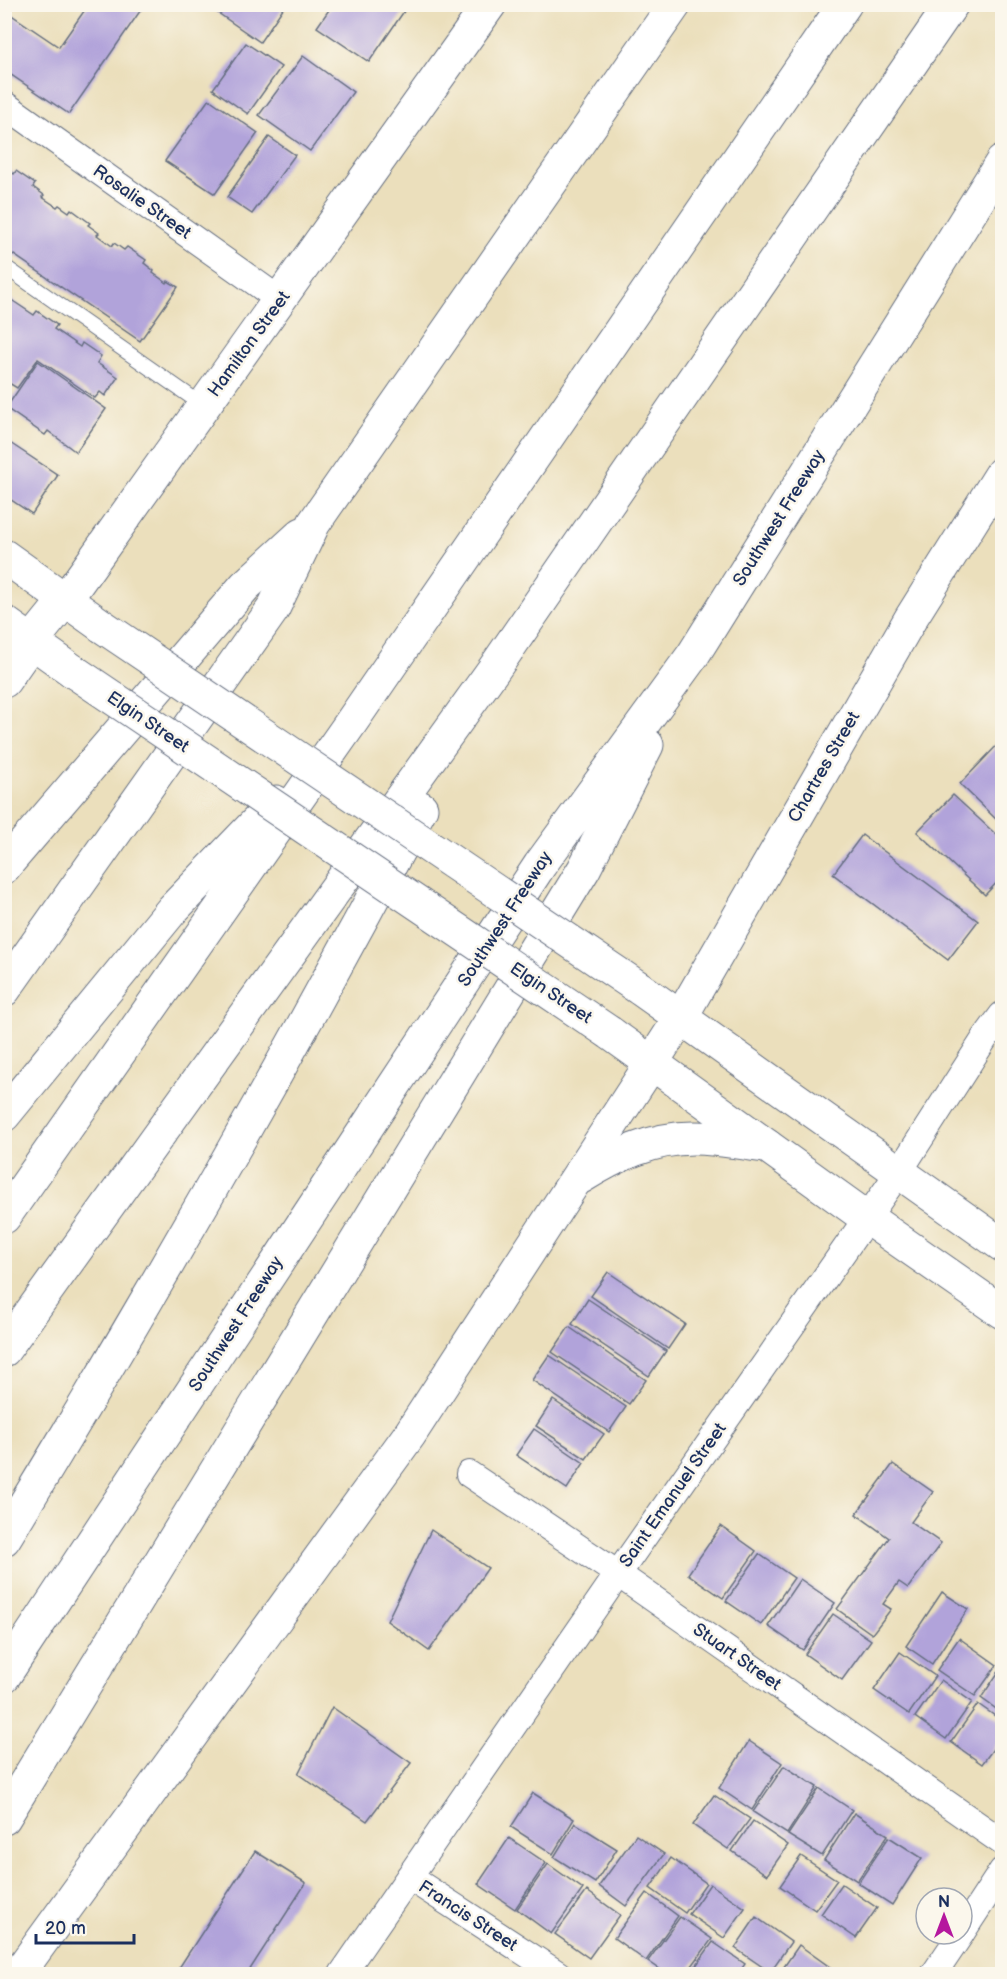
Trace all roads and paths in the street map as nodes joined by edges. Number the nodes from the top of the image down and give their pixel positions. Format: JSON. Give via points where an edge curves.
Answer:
{"nodes":[{"id":1,"x":490,"y":4,"type":"edge"},
{"id":2,"x":675,"y":4,"type":"edge"},
{"id":3,"x":845,"y":4,"type":"edge"},
{"id":4,"x":952,"y":4,"type":"edge"},
{"id":5,"x":4,"y":104,"type":"edge"},
{"id":6,"x":1002,"y":162,"type":"edge"},
{"id":7,"x":4,"y":266,"type":"edge"},
{"id":8,"x":280,"y":300,"type":"junction"},
{"id":9,"x":204,"y":406,"type":"junction"},
{"id":10,"x":1002,"y":473,"type":"edge"},
{"id":11,"x":314,"y":523,"type":"junction"},
{"id":12,"x":4,"y":556,"type":"edge"},
{"id":13,"x":66,"y":599,"type":"junction"},
{"id":14,"x":4,"y":622,"type":"edge"},
{"id":15,"x":32,"y":641,"type":"junction"},
{"id":16,"x":693,"y":655,"type":"junction"},
{"id":17,"x":494,"y":669,"type":"junction"},
{"id":18,"x":4,"y":681,"type":"edge"},
{"id":19,"x":350,"y":724,"type":"junction"},
{"id":20,"x":4,"y":867,"type":"edge"},
{"id":21,"x":4,"y":990,"type":"edge"},
{"id":22,"x":1002,"y":1015,"type":"edge"},
{"id":23,"x":681,"y":1017,"type":"junction"},
{"id":24,"x":651,"y":1064,"type":"junction"},
{"id":25,"x":4,"y":1115,"type":"edge"},
{"id":26,"x":767,"y":1146,"type":"junction"},
{"id":27,"x":899,"y":1172,"type":"junction"},
{"id":28,"x":574,"y":1182,"type":"junction"},
{"id":29,"x":4,"y":1217,"type":"edge"},
{"id":30,"x":867,"y":1218,"type":"junction"},
{"id":31,"x":1002,"y":1245,"type":"edge"},
{"id":32,"x":1002,"y":1312,"type":"edge"},
{"id":33,"x":4,"y":1350,"type":"edge"},
{"id":34,"x":469,"y":1474,"type":"dead end"},
{"id":35,"x":4,"y":1539,"type":"edge"},
{"id":36,"x":618,"y":1574,"type":"junction"},
{"id":37,"x":4,"y":1676,"type":"edge"},
{"id":38,"x":4,"y":1818,"type":"edge"},
{"id":39,"x":1002,"y":1842,"type":"edge"},
{"id":40,"x":1002,"y":1871,"type":"edge"},
{"id":41,"x":409,"y":1877,"type":"junction"},
{"id":42,"x":974,"y":1913,"type":"edge"},
{"id":43,"x":952,"y":1946,"type":"edge"},
{"id":44,"x":18,"y":1974,"type":"edge"},
{"id":45,"x":342,"y":1974,"type":"edge"},
{"id":46,"x":558,"y":1974,"type":"edge"},
{"id":47,"x":934,"y":1974,"type":"edge"}],
"edges":[{"from":1,"to":8,"type":"main road","name":"Hamilton Street"},
{"from":2,"to":11,"type":"main road"},
{"from":3,"to":19,"type":"main road"},
{"from":4,"to":17,"type":"main road"},
{"from":5,"to":8,"type":"street","name":"Rosalie Street"},
{"from":6,"to":16,"type":"main road","name":"Southwest Freeway"},
{"from":7,"to":9,"type":"lane"},
{"from":8,"to":9,"type":"main road","name":"Hamilton Street"},
{"from":9,"to":13,"type":"main road","name":"Hamilton Street"},
{"from":10,"to":23,"type":"main road","name":"Chartres Street","via":[[911,618]]},
{"from":11,"to":20,"type":"main road","via":[[245,586]]},
{"from":11,"to":21,"type":"main road","via":[[273,609]]},
{"from":12,"to":13,"type":"main road"},
{"from":13,"to":15,"type":"main road","name":"Hamilton Street"},
{"from":13,"to":23,"type":"main road","bridge":true},
{"from":14,"to":15,"type":"main road","name":"Elgin Street"},
{"from":15,"to":18,"type":"main road","name":"Hamilton Street"},
{"from":15,"to":24,"type":"main road","name":"Elgin Street","bridge":true},
{"from":16,"to":37,"type":"main road","name":"Southwest Freeway","via":[[540,865]]},
{"from":16,"to":38,"type":"main road","via":[[584,869]]},
{"from":17,"to":33,"type":"main road"},
{"from":17,"to":35,"type":"main road","via":[[350,943],[93,1393]]},
{"from":19,"to":25,"type":"main road","via":[[172,910]]},
{"from":19,"to":29,"type":"main road"},
{"from":22,"to":27,"type":"street","name":"Saint Emanuel Street"},
{"from":23,"to":24,"type":"main road","name":"Chartres Street"},
{"from":23,"to":27,"type":"main road"},
{"from":24,"to":26,"type":"main road","name":"Elgin Street"},
{"from":24,"to":28,"type":"main road","name":"Chartres Street"},
{"from":26,"to":28,"type":"main road","via":[[693,1138],[663,1141],[611,1158]]},
{"from":26,"to":30,"type":"main road","name":"Elgin Street"},
{"from":27,"to":30,"type":"street","name":"Saint Emanuel Street"},
{"from":27,"to":31,"type":"main road"},
{"from":28,"to":44,"type":"main road","name":"Chartres Street","via":[[410,1434]]},
{"from":30,"to":32,"type":"main road","name":"Elgin Street"},
{"from":30,"to":36,"type":"street","name":"Saint Emanuel Street"},
{"from":34,"to":36,"type":"street","name":"Stuart Street"},
{"from":36,"to":39,"type":"street","name":"Stuart Street"},
{"from":36,"to":41,"type":"street","name":"Saint Emanuel Street"},
{"from":40,"to":42,"type":"street"},
{"from":41,"to":45,"type":"street","name":"Saint Emanuel Street"},
{"from":41,"to":46,"type":"street","name":"Francis Street"},
{"from":43,"to":47,"type":"street"}]}
